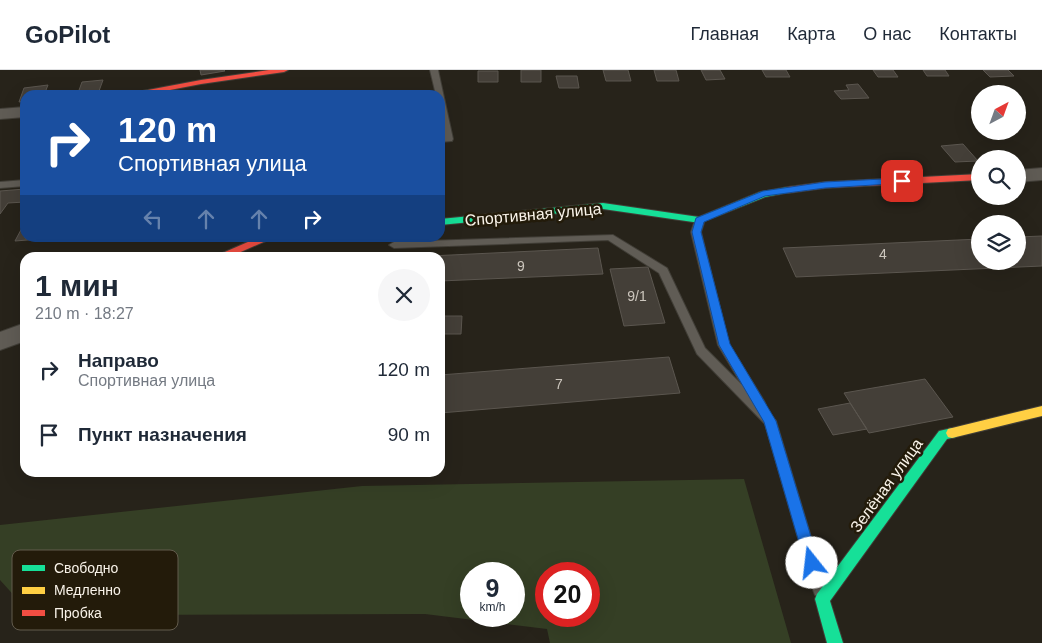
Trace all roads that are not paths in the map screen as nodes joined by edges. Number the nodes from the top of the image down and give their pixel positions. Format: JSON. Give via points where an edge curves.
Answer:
{"nodes":[{"id":1,"x":284,"y":70,"type":"edge"},
{"id":2,"x":434,"y":70,"type":"edge"},
{"id":3,"x":159,"y":90,"type":"edge"},
{"id":4,"x":439,"y":90,"type":"edge"},
{"id":5,"x":20,"y":112,"type":"edge"},
{"id":6,"x":0,"y":114,"type":"edge"},
{"id":7,"x":445,"y":120,"type":"edge"},
{"id":8,"x":445,"y":139,"type":"edge"},
{"id":9,"x":1042,"y":174,"type":"edge"},
{"id":10,"x":1026,"y":175,"type":"edge"},
{"id":11,"x":971,"y":177,"type":"edge"},
{"id":12,"x":20,"y":184,"type":"edge"},
{"id":13,"x":0,"y":185,"type":"edge"},
{"id":14,"x":700,"y":220,"type":"junction"},
{"id":15,"x":445,"y":222,"type":"edge"},
{"id":16,"x":256,"y":242,"type":"edge"},
{"id":17,"x":394,"y":245,"type":"dead end"},
{"id":18,"x":231,"y":252,"type":"edge"},
{"id":19,"x":20,"y":334,"type":"edge"},
{"id":20,"x":0,"y":341,"type":"edge"},
{"id":21,"x":1042,"y":411,"type":"edge"},
{"id":22,"x":770,"y":421,"type":"junction"},
{"id":23,"x":822,"y":599,"type":"junction"},
{"id":24,"x":835,"y":643,"type":"edge"}],
"edges":[{"from":1,"to":3,"type":"street"},
{"from":2,"to":4,"type":"lane"},
{"from":5,"to":6,"type":"street"},
{"from":7,"to":8,"type":"lane","via":[[449,139]]},
{"from":9,"to":10,"type":"street"},
{"from":11,"to":14,"type":"street","via":[[825,185],[763,194]]},
{"from":12,"to":13,"type":"lane"},
{"from":14,"to":15,"type":"street","name":"Спортивная улица","via":[[603,206]]},
{"from":14,"to":22,"type":"lane","via":[[696,232],[724,345]]},
{"from":16,"to":18,"type":"street"},
{"from":17,"to":22,"type":"lane","via":[[610,237],[663,271],[701,350]]},
{"from":19,"to":20,"type":"street"},
{"from":21,"to":23,"type":"street","name":"Зелёная улица","via":[[943,435]]},
{"from":22,"to":23,"type":"lane"},
{"from":23,"to":24,"type":"street"}]}
